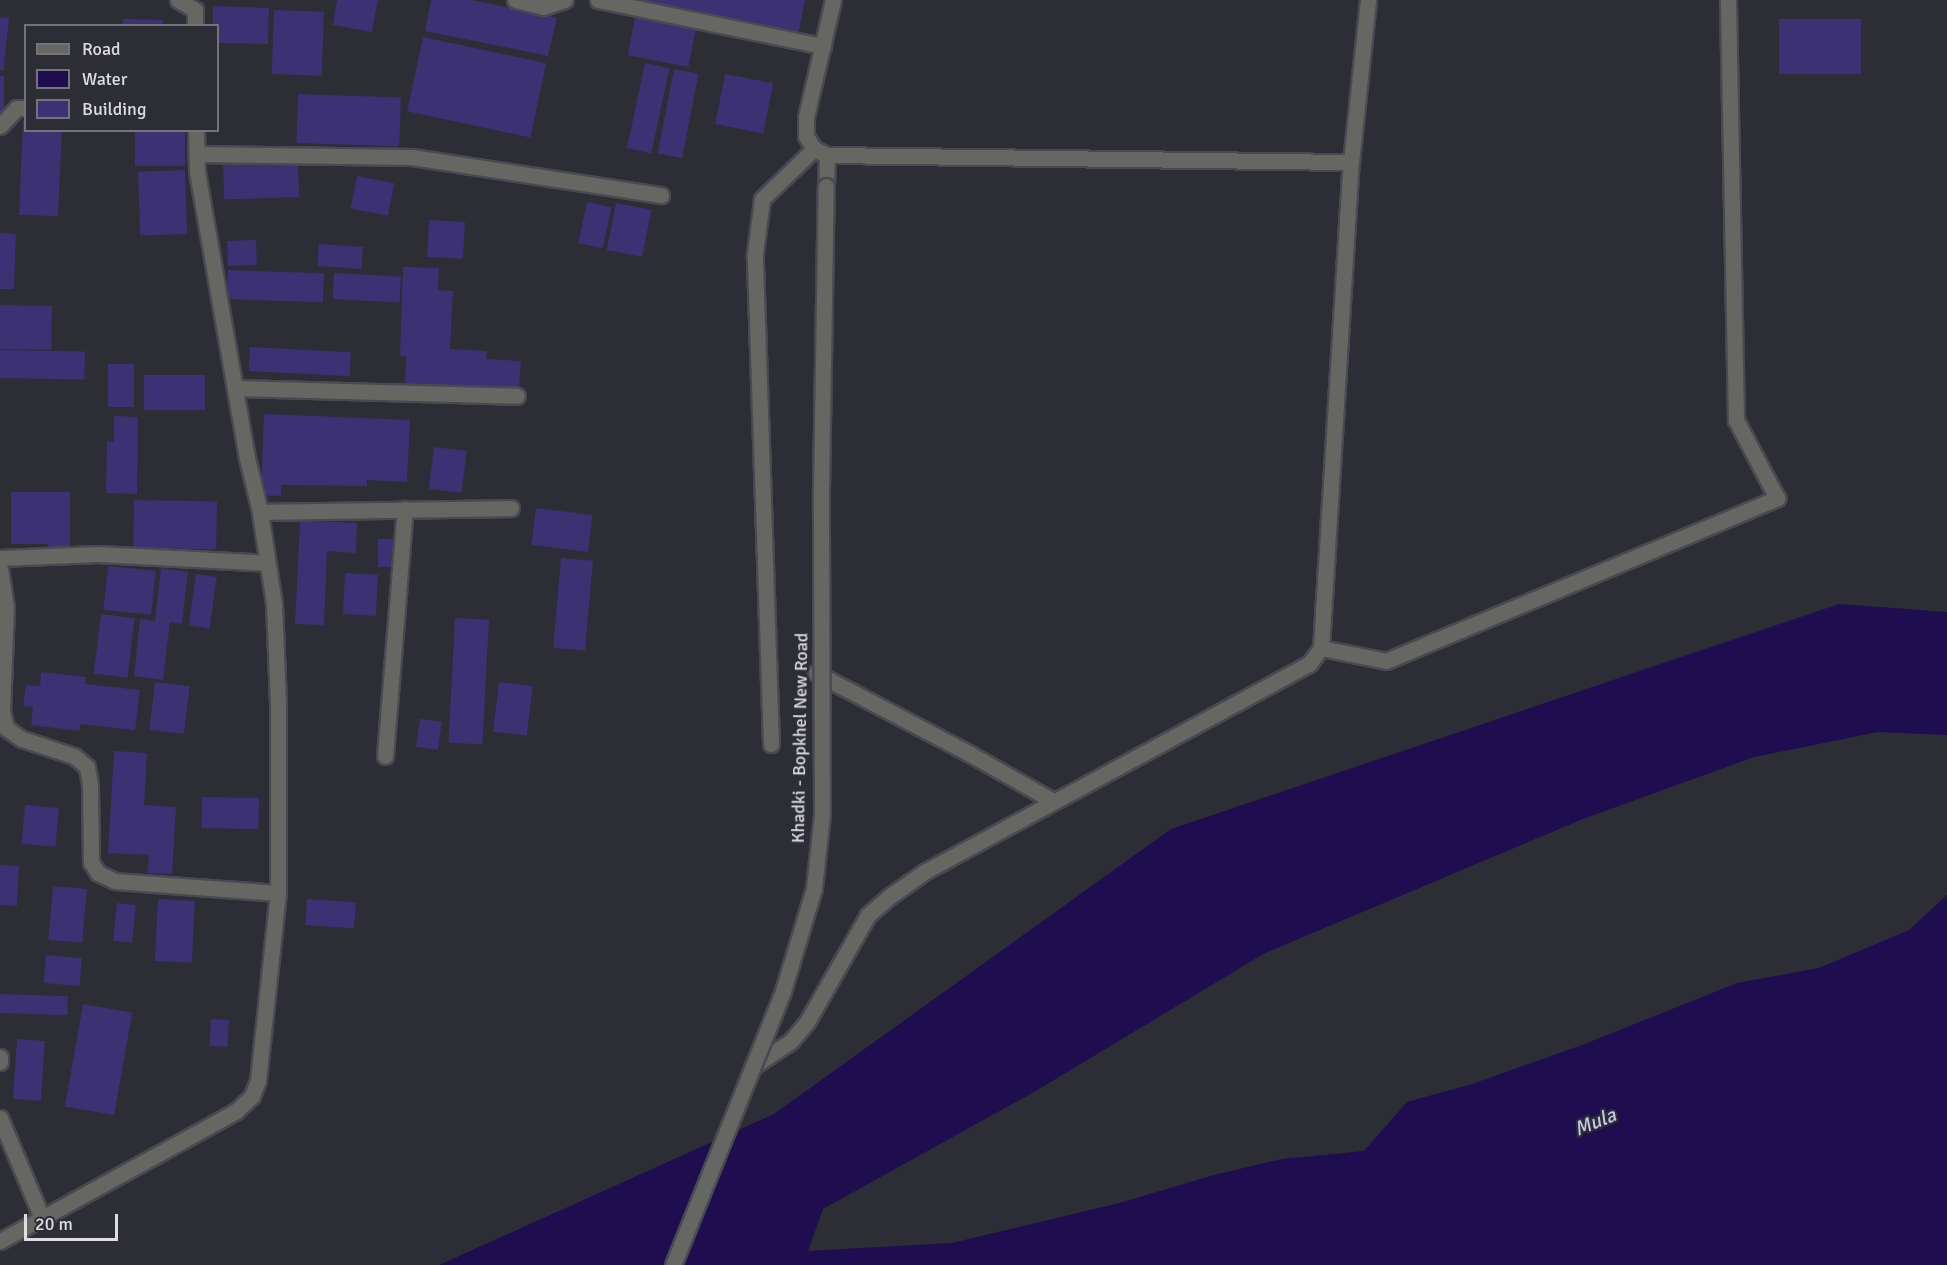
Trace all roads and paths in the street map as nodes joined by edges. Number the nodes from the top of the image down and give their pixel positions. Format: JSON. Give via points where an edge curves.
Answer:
{"nodes":[{"id":1,"x":178,"y":0,"type":"edge"},
{"id":2,"x":515,"y":0,"type":"edge"},
{"id":3,"x":564,"y":0,"type":"edge"},
{"id":4,"x":597,"y":0,"type":"edge"},
{"id":5,"x":833,"y":0,"type":"edge"},
{"id":6,"x":1368,"y":0,"type":"edge"},
{"id":7,"x":1728,"y":0,"type":"edge"},
{"id":8,"x":197,"y":12,"type":"edge"},
{"id":9,"x":822,"y":46,"type":"junction"},
{"id":10,"x":24,"y":108,"type":"edge"},
{"id":11,"x":0,"y":126,"type":"edge"},
{"id":12,"x":196,"y":132,"type":"edge"},
{"id":13,"x":821,"y":152,"type":"junction"},
{"id":14,"x":197,"y":154,"type":"junction"},
{"id":15,"x":1351,"y":162,"type":"junction"},
{"id":16,"x":661,"y":195,"type":"dead end"},
{"id":17,"x":235,"y":388,"type":"junction"},
{"id":18,"x":517,"y":396,"type":"dead end"},
{"id":19,"x":511,"y":508,"type":"dead end"},
{"id":20,"x":405,"y":509,"type":"junction"},
{"id":21,"x":260,"y":512,"type":"junction"},
{"id":22,"x":0,"y":558,"type":"edge"},
{"id":23,"x":267,"y":563,"type":"junction"},
{"id":24,"x":0,"y":569,"type":"edge"},
{"id":25,"x":1321,"y":648,"type":"junction"},
{"id":26,"x":816,"y":674,"type":"dead end"},
{"id":27,"x":1,"y":711,"type":"edge"},
{"id":28,"x":771,"y":744,"type":"dead end"},
{"id":29,"x":385,"y":756,"type":"dead end"},
{"id":30,"x":1053,"y":801,"type":"junction"},
{"id":31,"x":278,"y":893,"type":"junction"},
{"id":32,"x":752,"y":1067,"type":"junction"},
{"id":33,"x":0,"y":1118,"type":"edge"},
{"id":34,"x":42,"y":1218,"type":"junction"},
{"id":35,"x":0,"y":1241,"type":"edge"},
{"id":36,"x":673,"y":1265,"type":"edge"}],
"edges":[{"from":1,"to":8,"type":"street"},
{"from":2,"to":3,"type":"street","via":[[543,7]]},
{"from":4,"to":9,"type":"street"},
{"from":5,"to":9,"type":"street","name":"Khadki - Bopkhel New Road"},
{"from":6,"to":15,"type":"street"},
{"from":7,"to":25,"type":"street","via":[[1736,420],[1777,498],[1386,661]]},
{"from":9,"to":13,"type":"street","name":"Khadki - Bopkhel New Road","via":[[806,117],[806,136]]},
{"from":10,"to":11,"type":"street","via":[[17,108]]},
{"from":12,"to":14,"type":"street"},
{"from":13,"to":15,"type":"street"},
{"from":13,"to":28,"type":"street","via":[[762,199],[755,252]]},
{"from":13,"to":32,"type":"street","name":"Khadki - Bopkhel New Road","bridge":true,"via":[[826,186],[821,490],[822,814],[814,888],[783,991]]},
{"from":14,"to":16,"type":"street","via":[[412,157]]},
{"from":14,"to":17,"type":"street"},
{"from":15,"to":25,"type":"street"},
{"from":17,"to":18,"type":"street"},
{"from":17,"to":21,"type":"street"},
{"from":19,"to":20,"type":"street"},
{"from":20,"to":21,"type":"street"},
{"from":20,"to":29,"type":"street"},
{"from":21,"to":23,"type":"street"},
{"from":22,"to":23,"type":"street","via":[[98,554]]},
{"from":23,"to":31,"type":"street","via":[[274,604],[278,703]]},
{"from":24,"to":27,"type":"street","via":[[6,607]]},
{"from":25,"to":30,"type":"street","via":[[1309,664]]},
{"from":26,"to":30,"type":"street"},
{"from":27,"to":31,"type":"street","via":[[6,728],[22,739],[74,756],[87,767],[91,862],[98,873],[115,881]]},
{"from":30,"to":32,"type":"street","via":[[924,872],[868,915],[807,1022],[791,1041]]},
{"from":31,"to":34,"type":"street","via":[[258,1080],[252,1096],[236,1112]]},
{"from":32,"to":36,"type":"street","name":"Khadki - Bopkhel New Road","bridge":true},
{"from":33,"to":34,"type":"street"},
{"from":34,"to":35,"type":"street"}]}
